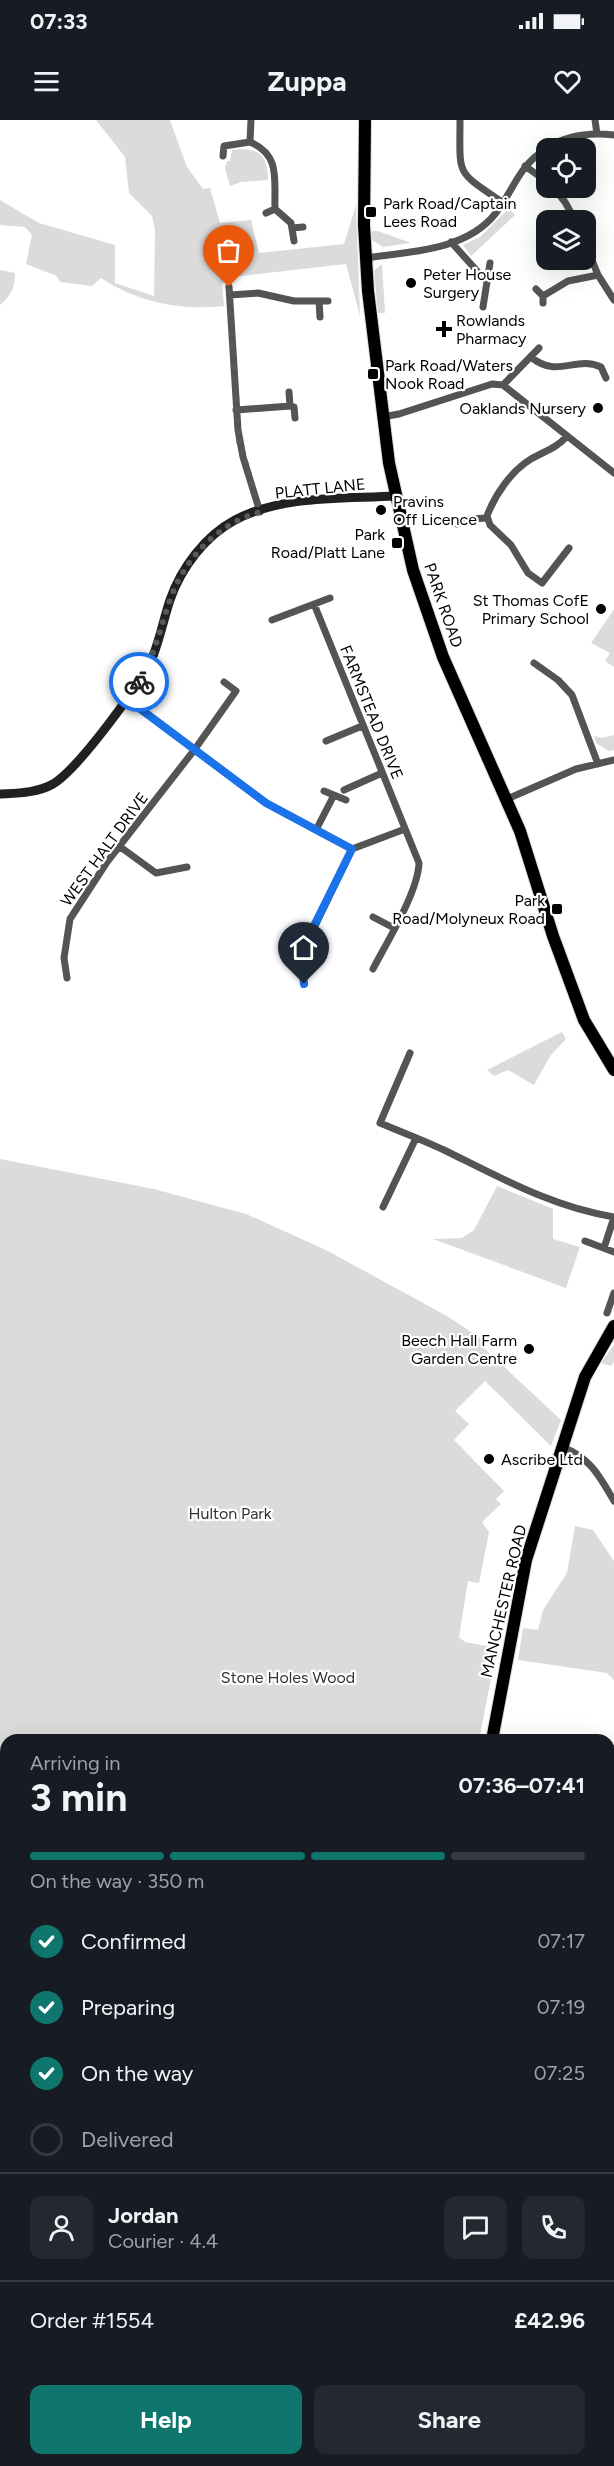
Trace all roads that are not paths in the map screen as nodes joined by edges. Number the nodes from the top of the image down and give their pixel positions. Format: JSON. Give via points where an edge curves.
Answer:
{"nodes":[{"id":1,"x":251,"y":120,"type":"edge"},
{"id":2,"x":365,"y":120,"type":"edge"},
{"id":3,"x":460,"y":120,"type":"edge"},
{"id":4,"x":595,"y":120,"type":"edge"},
{"id":5,"x":597,"y":134,"type":"junction"},
{"id":6,"x":614,"y":135,"type":"edge"},
{"id":7,"x":572,"y":138,"type":"edge"},
{"id":8,"x":250,"y":142,"type":"junction"},
{"id":9,"x":223,"y":156,"type":"dead end"},
{"id":10,"x":536,"y":157,"type":"edge"},
{"id":11,"x":525,"y":166,"type":"junction"},
{"id":12,"x":536,"y":174,"type":"edge"},
{"id":13,"x":502,"y":202,"type":"junction"},
{"id":14,"x":275,"y":209,"type":"junction"},
{"id":15,"x":266,"y":213,"type":"dead end"},
{"id":16,"x":303,"y":227,"type":"dead end"},
{"id":17,"x":293,"y":228,"type":"junction"},
{"id":18,"x":294,"y":241,"type":"dead end"},
{"id":19,"x":451,"y":242,"type":"junction"},
{"id":20,"x":365,"y":258,"type":"junction"},
{"id":21,"x":490,"y":263,"type":"dead end"},
{"id":22,"x":596,"y":270,"type":"edge"},
{"id":23,"x":598,"y":275,"type":"junction"},
{"id":24,"x":487,"y":282,"type":"junction"},
{"id":25,"x":536,"y":289,"type":"dead end"},
{"id":26,"x":614,"y":300,"type":"edge"},
{"id":27,"x":483,"y":307,"type":"dead end"},
{"id":28,"x":320,"y":317,"type":"dead end"},
{"id":29,"x":539,"y":348,"type":"dead end"},
{"id":30,"x":531,"y":357,"type":"junction"},
{"id":31,"x":606,"y":378,"type":"dead end"},
{"id":32,"x":503,"y":385,"type":"junction"},
{"id":33,"x":289,"y":392,"type":"dead end"},
{"id":34,"x":290,"y":406,"type":"junction"},
{"id":35,"x":236,"y":410,"type":"junction"},
{"id":36,"x":382,"y":417,"type":"junction"},
{"id":37,"x":295,"y":418,"type":"dead end"},
{"id":38,"x":567,"y":436,"type":"junction"},
{"id":39,"x":614,"y":473,"type":"edge"},
{"id":40,"x":395,"y":496,"type":"junction"},
{"id":41,"x":260,"y":512,"type":"junction"},
{"id":42,"x":487,"y":518,"type":"junction"},
{"id":43,"x":457,"y":524,"type":"dead end"},
{"id":44,"x":570,"y":548,"type":"dead end"},
{"id":45,"x":330,"y":598,"type":"dead end"},
{"id":46,"x":314,"y":604,"type":"junction"},
{"id":47,"x":272,"y":620,"type":"dead end"},
{"id":48,"x":534,"y":663,"type":"dead end"},
{"id":49,"x":224,"y":682,"type":"dead end"},
{"id":50,"x":127,"y":699,"type":"junction"},
{"id":51,"x":362,"y":726,"type":"junction"},
{"id":52,"x":328,"y":729,"type":"dead end"},
{"id":53,"x":195,"y":749,"type":"junction"},
{"id":54,"x":614,"y":760,"type":"edge"},
{"id":55,"x":598,"y":764,"type":"junction"},
{"id":56,"x":382,"y":773,"type":"junction"},
{"id":57,"x":324,"y":790,"type":"dead end"},
{"id":58,"x":344,"y":790,"type":"dead end"},
{"id":59,"x":0,"y":794,"type":"edge"},
{"id":60,"x":334,"y":795,"type":"junction"},
{"id":61,"x":507,"y":799,"type":"junction"},
{"id":62,"x":346,"y":800,"type":"dead end"},
{"id":63,"x":405,"y":829,"type":"junction"},
{"id":64,"x":316,"y":830,"type":"junction"},
{"id":65,"x":119,"y":846,"type":"junction"},
{"id":66,"x":352,"y":849,"type":"junction"},
{"id":67,"x":187,"y":867,"type":"dead end"},
{"id":68,"x":373,"y":917,"type":"dead end"},
{"id":69,"x":393,"y":928,"type":"junction"},
{"id":70,"x":373,"y":969,"type":"dead end"},
{"id":71,"x":67,"y":978,"type":"dead end"},
{"id":72,"x":304,"y":984,"type":"dead end"},
{"id":73,"x":410,"y":1053,"type":"dead end"},
{"id":74,"x":614,"y":1070,"type":"edge"},
{"id":75,"x":416,"y":1138,"type":"junction"},
{"id":76,"x":383,"y":1207,"type":"dead end"},
{"id":77,"x":614,"y":1217,"type":"edge"},
{"id":78,"x":585,"y":1241,"type":"dead end"},
{"id":79,"x":604,"y":1248,"type":"junction"},
{"id":80,"x":614,"y":1252,"type":"edge"},
{"id":81,"x":614,"y":1293,"type":"edge"},
{"id":82,"x":607,"y":1313,"type":"dead end"},
{"id":83,"x":612,"y":1331,"type":"edge"},
{"id":84,"x":562,"y":1448,"type":"junction"},
{"id":85,"x":614,"y":1501,"type":"edge"},
{"id":86,"x":493,"y":1734,"type":"edge"}],
"edges":[{"from":1,"to":8,"type":"street"},
{"from":2,"to":20,"type":"highway","name":"PARK ROAD"},
{"from":3,"to":13,"type":"street","via":[[460,168]]},
{"from":4,"to":5,"type":"street"},
{"from":5,"to":6,"type":"street"},
{"from":5,"to":7,"type":"street"},
{"from":8,"to":9,"type":"street","via":[[221,144]]},
{"from":8,"to":14,"type":"street","via":[[272,158]]},
{"from":10,"to":11,"type":"street"},
{"from":11,"to":12,"type":"street"},
{"from":11,"to":13,"type":"street"},
{"from":13,"to":19,"type":"street","via":[[487,222]]},
{"from":14,"to":15,"type":"street"},
{"from":14,"to":17,"type":"street"},
{"from":16,"to":17,"type":"street"},
{"from":17,"to":18,"type":"street"},
{"from":19,"to":20,"type":"street"},
{"from":19,"to":24,"type":"street"},
{"from":20,"to":36,"type":"highway","name":"PARK ROAD"},
{"from":21,"to":24,"type":"street"},
{"from":22,"to":23,"type":"street"},
{"from":23,"to":25,"type":"street","via":[[568,281],[543,300]]},
{"from":23,"to":26,"type":"street"},
{"from":24,"to":27,"type":"street"},
{"from":28,"to":35,"type":"street","via":[[323,301],[294,301],[230,291]]},
{"from":29,"to":30,"type":"street"},
{"from":30,"to":31,"type":"street","via":[[548,367],[594,364],[601,367]]},
{"from":30,"to":32,"type":"street"},
{"from":32,"to":36,"type":"street","via":[[492,384]]},
{"from":32,"to":38,"type":"street"},
{"from":33,"to":34,"type":"street"},
{"from":34,"to":35,"type":"street"},
{"from":34,"to":37,"type":"street","via":[[294,407]]},
{"from":35,"to":41,"type":"street","via":[[243,457]]},
{"from":36,"to":40,"type":"highway","name":"PARK ROAD"},
{"from":38,"to":39,"type":"street"},
{"from":38,"to":42,"type":"street","via":[[509,478]]},
{"from":40,"to":41,"type":"street","name":"PLATT LANE","via":[[315,501]]},
{"from":40,"to":61,"type":"highway","name":"PARK ROAD","via":[[437,639]]},
{"from":41,"to":50,"type":"street","name":"PLATT LANE","via":[[219,530],[186,567],[170,600],[152,658]]},
{"from":42,"to":43,"type":"street"},
{"from":42,"to":44,"type":"street","via":[[511,545],[528,573],[542,583]]},
{"from":45,"to":46,"type":"street"},
{"from":46,"to":47,"type":"street"},
{"from":46,"to":51,"type":"street","name":"FARMSTEAD DRIVE"},
{"from":48,"to":55,"type":"street","via":[[572,695]]},
{"from":49,"to":53,"type":"street","name":"WEST HALT DRIVE","via":[[236,691]]},
{"from":50,"to":53,"type":"street"},
{"from":50,"to":59,"type":"street","name":"PLATT LANE","via":[[58,781],[36,791]]},
{"from":51,"to":52,"type":"street","via":[[329,740]]},
{"from":51,"to":56,"type":"street","name":"FARMSTEAD DRIVE"},
{"from":53,"to":64,"type":"street","via":[[266,803]]},
{"from":53,"to":65,"type":"street","name":"WEST HALT DRIVE"},
{"from":54,"to":55,"type":"street"},
{"from":55,"to":61,"type":"street"},
{"from":56,"to":58,"type":"street"},
{"from":56,"to":63,"type":"street","name":"FARMSTEAD DRIVE"},
{"from":57,"to":60,"type":"street"},
{"from":60,"to":62,"type":"street"},
{"from":60,"to":64,"type":"street"},
{"from":61,"to":74,"type":"highway","name":"PARK ROAD","via":[[580,1010]]},
{"from":63,"to":66,"type":"street"},
{"from":63,"to":69,"type":"street","name":"FARMSTEAD DRIVE","via":[[419,870]]},
{"from":64,"to":66,"type":"street"},
{"from":65,"to":67,"type":"street","via":[[156,873]]},
{"from":65,"to":71,"type":"street","name":"WEST HALT DRIVE","via":[[70,919],[64,958]]},
{"from":66,"to":72,"type":"street","via":[[304,946]]},
{"from":68,"to":69,"type":"street"},
{"from":69,"to":70,"type":"street","name":"FARMSTEAD DRIVE"},
{"from":73,"to":75,"type":"street","via":[[380,1123]]},
{"from":75,"to":76,"type":"street"},
{"from":75,"to":77,"type":"street","via":[[508,1183],[569,1207]]},
{"from":77,"to":79,"type":"street"},
{"from":78,"to":79,"type":"street"},
{"from":79,"to":80,"type":"street"},
{"from":81,"to":82,"type":"street"},
{"from":83,"to":84,"type":"highway","name":"MANCHESTER ROAD","via":[[585,1377]]},
{"from":84,"to":85,"type":"street","via":[[585,1458]]},
{"from":84,"to":86,"type":"highway","name":"MANCHESTER ROAD","via":[[526,1560]]}]}
